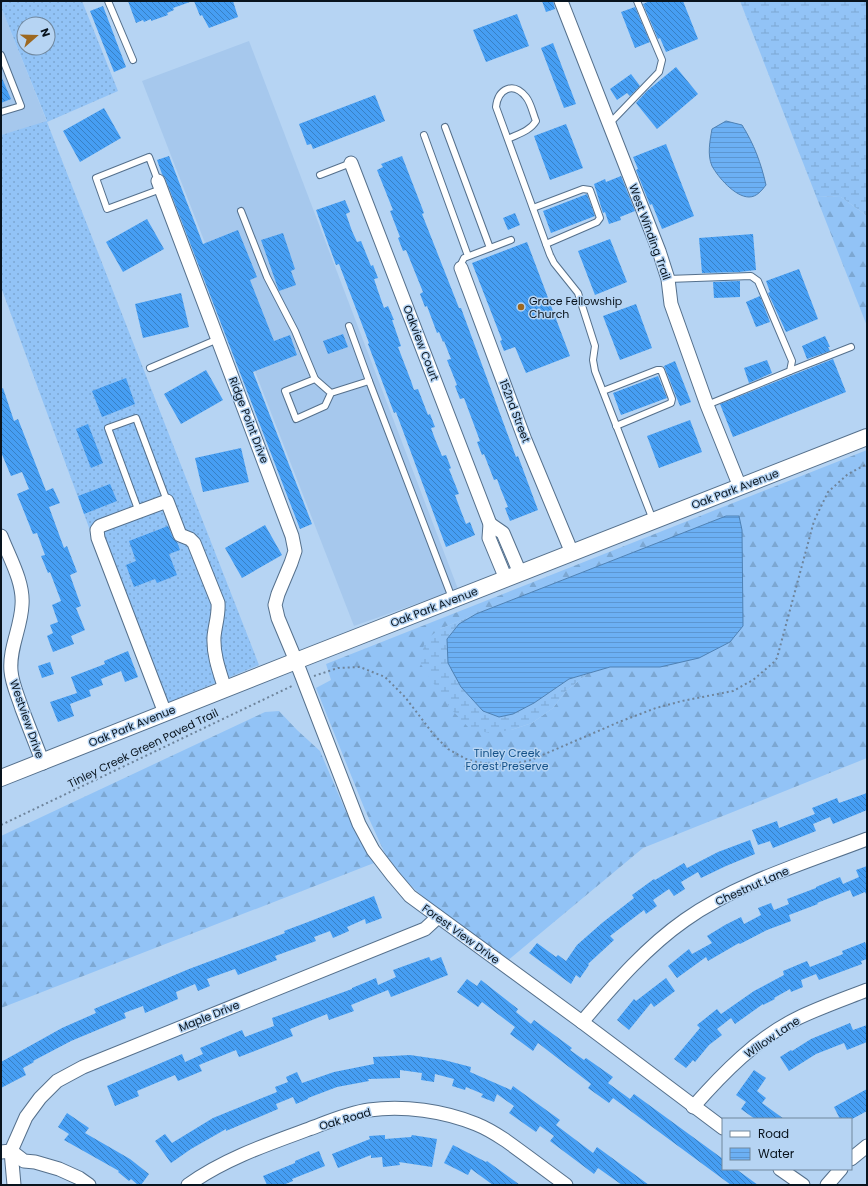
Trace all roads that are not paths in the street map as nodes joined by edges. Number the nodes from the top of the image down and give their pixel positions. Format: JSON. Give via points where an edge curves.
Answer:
{"nodes":[{"id":1,"x":108,"y":1,"type":"edge"},
{"id":2,"x":561,"y":1,"type":"edge"},
{"id":3,"x":636,"y":1,"type":"edge"},
{"id":4,"x":1,"y":55,"type":"edge"},
{"id":5,"x":133,"y":60,"type":"dead end"},
{"id":6,"x":1,"y":112,"type":"edge"},
{"id":7,"x":609,"y":124,"type":"junction"},
{"id":8,"x":445,"y":127,"type":"dead end"},
{"id":9,"x":424,"y":135,"type":"dead end"},
{"id":10,"x":508,"y":138,"type":"junction"},
{"id":11,"x":351,"y":163,"type":"joint"},
{"id":12,"x":320,"y":175,"type":"dead end"},
{"id":13,"x":160,"y":185,"type":"junction"},
{"id":14,"x":533,"y":208,"type":"junction"},
{"id":15,"x":241,"y":211,"type":"dead end"},
{"id":16,"x":511,"y":240,"type":"dead end"},
{"id":17,"x":546,"y":244,"type":"junction"},
{"id":18,"x":490,"y":248,"type":"junction"},
{"id":19,"x":468,"y":256,"type":"junction"},
{"id":20,"x":460,"y":268,"type":"joint"},
{"id":21,"x":668,"y":280,"type":"junction"},
{"id":22,"x":349,"y":326,"type":"dead end"},
{"id":23,"x":218,"y":339,"type":"junction"},
{"id":24,"x":851,"y":347,"type":"dead end"},
{"id":25,"x":150,"y":368,"type":"dead end"},
{"id":26,"x":790,"y":371,"type":"junction"},
{"id":27,"x":315,"y":379,"type":"junction"},
{"id":28,"x":368,"y":382,"type":"junction"},
{"id":29,"x":603,"y":391,"type":"junction"},
{"id":30,"x":331,"y":393,"type":"junction"},
{"id":31,"x":707,"y":405,"type":"junction"},
{"id":32,"x":616,"y":426,"type":"junction"},
{"id":33,"x":867,"y":437,"type":"edge"},
{"id":34,"x":740,"y":487,"type":"junction"},
{"id":35,"x":167,"y":501,"type":"junction"},
{"id":36,"x":139,"y":512,"type":"junction"},
{"id":37,"x":653,"y":521,"type":"junction"},
{"id":38,"x":1,"y":538,"type":"edge"},
{"id":39,"x":572,"y":553,"type":"junction"},
{"id":40,"x":513,"y":576,"type":"junction"},
{"id":41,"x":452,"y":600,"type":"junction"},
{"id":42,"x":296,"y":661,"type":"junction"},
{"id":43,"x":225,"y":689,"type":"junction"},
{"id":44,"x":165,"y":713,"type":"junction"},
{"id":45,"x":43,"y":763,"type":"junction"},
{"id":46,"x":1,"y":778,"type":"edge"},
{"id":47,"x":867,"y":839,"type":"edge"},
{"id":48,"x":438,"y":917,"type":"junction"},
{"id":49,"x":867,"y":990,"type":"edge"},
{"id":50,"x":582,"y":1022,"type":"junction"},
{"id":51,"x":693,"y":1107,"type":"junction"},
{"id":52,"x":722,"y":1127,"type":"edge"},
{"id":53,"x":867,"y":1146,"type":"edge"},
{"id":54,"x":6,"y":1152,"type":"edge"},
{"id":55,"x":852,"y":1158,"type":"edge"},
{"id":56,"x":781,"y":1170,"type":"edge"},
{"id":57,"x":840,"y":1170,"type":"edge"},
{"id":58,"x":14,"y":1185,"type":"edge"},
{"id":59,"x":90,"y":1185,"type":"edge"},
{"id":60,"x":188,"y":1185,"type":"edge"},
{"id":61,"x":566,"y":1185,"type":"edge"},
{"id":62,"x":803,"y":1185,"type":"edge"},
{"id":63,"x":827,"y":1185,"type":"edge"}],
"edges":[{"from":1,"to":5,"type":"lane"},
{"from":2,"to":7,"type":"street","name":"West Winding Trail"},
{"from":3,"to":7,"type":"lane","via":[[662,60],[660,72]]},
{"from":4,"to":6,"type":"lane","via":[[21,106]]},
{"from":7,"to":21,"type":"street","name":"West Winding Trail"},
{"from":8,"to":18,"type":"lane"},
{"from":9,"to":19,"type":"lane"},
{"from":10,"to":10,"type":"lane","via":[[496,107],[502,91],[509,88],[521,91],[527,98],[536,121],[526,130]]},
{"from":10,"to":14,"type":"lane"},
{"from":11,"to":12,"type":"lane"},
{"from":11,"to":40,"type":"street","name":"Oakview Court","via":[[490,524],[503,533]]},
{"from":13,"to":13,"type":"lane","via":[[149,158],[96,178],[107,209]]},
{"from":13,"to":23,"type":"street","name":"Ridge Point Drive"},
{"from":14,"to":17,"type":"lane"},
{"from":14,"to":17,"type":"lane","via":[[583,189],[590,190],[600,218],[597,222]]},
{"from":15,"to":27,"type":"lane","via":[[267,277],[295,331]]},
{"from":16,"to":18,"type":"lane"},
{"from":17,"to":29,"type":"lane","via":[[554,263],[578,293],[595,346],[593,360]]},
{"from":18,"to":19,"type":"lane"},
{"from":19,"to":20,"type":"lane","via":[[464,258]]},
{"from":20,"to":39,"type":"street","name":"152nd Street","via":[[525,440]]},
{"from":21,"to":26,"type":"lane","via":[[751,276],[758,281],[792,361]]},
{"from":21,"to":31,"type":"street","name":"West Winding Trail","via":[[670,304]]},
{"from":22,"to":28,"type":"lane"},
{"from":23,"to":25,"type":"lane"},
{"from":23,"to":42,"type":"street","name":"Ridge Point Drive","via":[[292,536],[295,551],[276,605],[278,618]]},
{"from":24,"to":26,"type":"lane"},
{"from":26,"to":31,"type":"lane"},
{"from":27,"to":30,"type":"lane"},
{"from":27,"to":30,"type":"lane","via":[[286,391],[296,419],[325,406]]},
{"from":28,"to":30,"type":"lane"},
{"from":28,"to":41,"type":"lane"},
{"from":29,"to":32,"type":"lane"},
{"from":29,"to":32,"type":"lane","via":[[661,370],[672,399],[671,403]]},
{"from":31,"to":34,"type":"street","name":"West Winding Trail"},
{"from":32,"to":37,"type":"lane"},
{"from":33,"to":34,"type":"street","name":"Oak Park Avenue"},
{"from":34,"to":37,"type":"street","name":"Oak Park Avenue"},
{"from":35,"to":36,"type":"street"},
{"from":35,"to":36,"type":"lane","via":[[136,418],[108,428]]},
{"from":35,"to":43,"type":"street","via":[[180,535],[194,543],[218,603],[214,637],[218,669]]},
{"from":36,"to":44,"type":"street","via":[[100,526],[97,530],[98,538]]},
{"from":37,"to":39,"type":"street","name":"Oak Park Avenue"},
{"from":38,"to":45,"type":"street","name":"Westview Drive","via":[[21,591],[20,622],[11,654],[12,678]]},
{"from":39,"to":40,"type":"street","name":"Oak Park Avenue"},
{"from":40,"to":41,"type":"street","name":"Oak Park Avenue"},
{"from":41,"to":42,"type":"street","name":"Oak Park Avenue"},
{"from":42,"to":43,"type":"street","name":"Oak Park Avenue"},
{"from":42,"to":48,"type":"street","name":"Forest View Drive","via":[[360,824],[370,843],[410,896]]},
{"from":43,"to":44,"type":"street","name":"Oak Park Avenue"},
{"from":44,"to":45,"type":"street","name":"Oak Park Avenue"},
{"from":45,"to":46,"type":"street","name":"Oak Park Avenue"},
{"from":47,"to":50,"type":"street","name":"Chestnut Lane","via":[[731,893],[684,920],[626,972]]},
{"from":48,"to":50,"type":"street","name":"Forest View Drive"},
{"from":48,"to":54,"type":"street","name":"Maple Drive","via":[[425,929],[83,1067],[58,1081],[40,1098]]},
{"from":49,"to":51,"type":"street","name":"Willow Lane","via":[[797,1018],[772,1034],[735,1062]]},
{"from":50,"to":51,"type":"street","name":"Forest View Drive"},
{"from":51,"to":52,"type":"street","name":"Forest View Drive"},
{"from":53,"to":55,"type":"street"},
{"from":54,"to":58,"type":"street"},
{"from":54,"to":59,"type":"street","via":[[24,1161],[59,1169]]},
{"from":56,"to":62,"type":"street"},
{"from":57,"to":63,"type":"street"},
{"from":60,"to":61,"type":"street","name":"Oak Road","via":[[248,1152],[339,1118],[369,1110],[402,1109],[454,1116],[477,1124],[513,1146]]}]}
